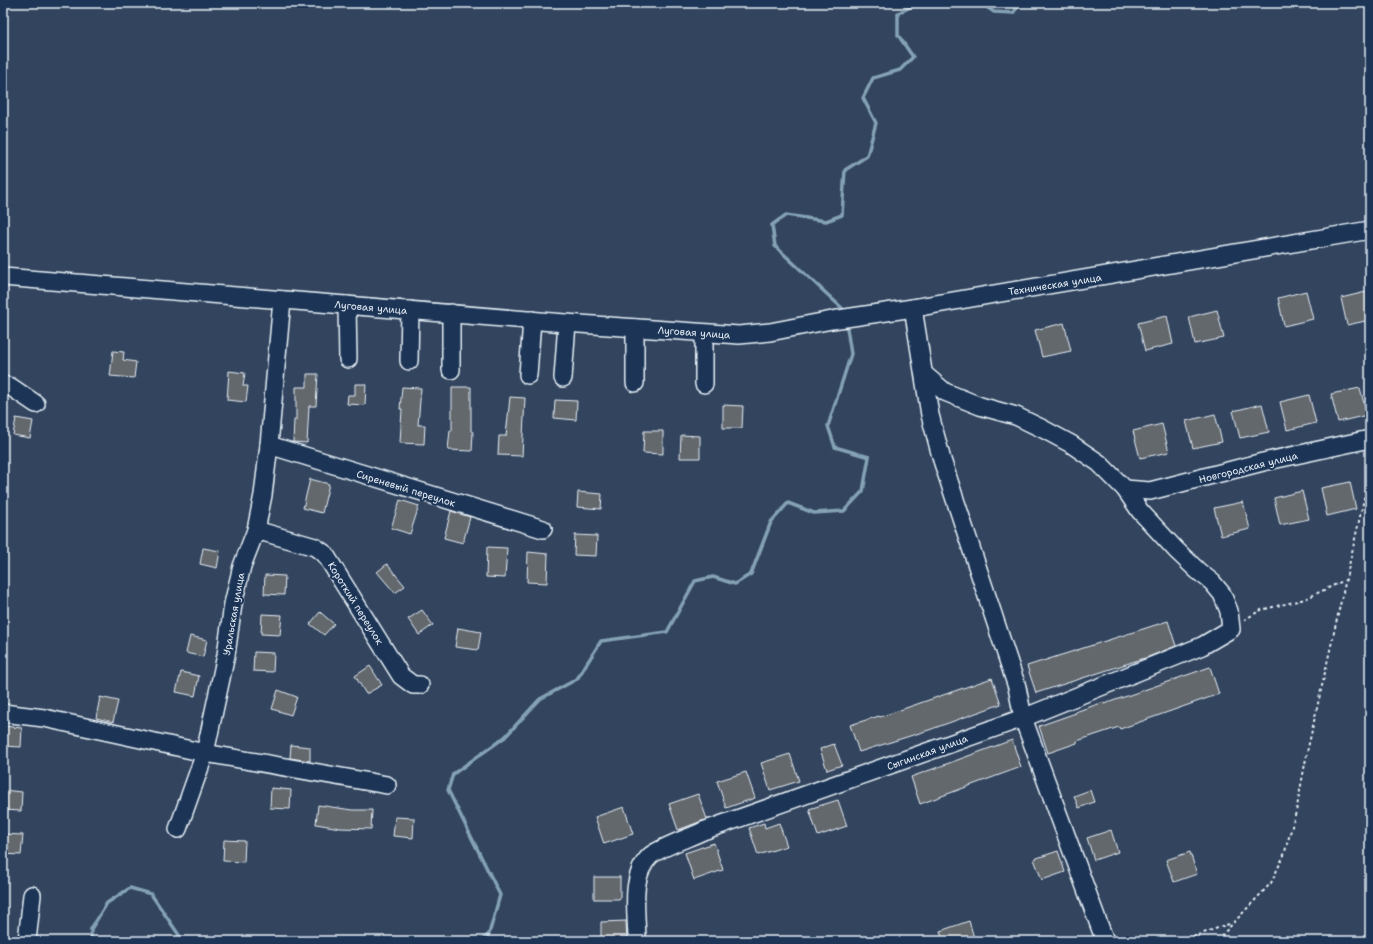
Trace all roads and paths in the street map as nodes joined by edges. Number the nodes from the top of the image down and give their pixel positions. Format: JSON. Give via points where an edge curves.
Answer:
{"nodes":[{"id":1,"x":1370,"y":230,"type":"edge"},
{"id":2,"x":3,"y":277,"type":"edge"},
{"id":3,"x":282,"y":300,"type":"junction"},
{"id":4,"x":347,"y":305,"type":"junction"},
{"id":5,"x":913,"y":308,"type":"junction"},
{"id":6,"x":410,"y":310,"type":"junction"},
{"id":7,"x":451,"y":313,"type":"junction"},
{"id":8,"x":532,"y":320,"type":"junction"},
{"id":9,"x":566,"y":323,"type":"junction"},
{"id":10,"x":635,"y":328,"type":"junction"},
{"id":11,"x":704,"y":333,"type":"junction"},
{"id":12,"x":739,"y":334,"type":"joint"},
{"id":13,"x":348,"y":359,"type":"dead end"},
{"id":14,"x":409,"y":361,"type":"dead end"},
{"id":15,"x":451,"y":370,"type":"dead end"},
{"id":16,"x":924,"y":374,"type":"junction"},
{"id":17,"x":528,"y":375,"type":"dead end"},
{"id":18,"x":563,"y":378,"type":"dead end"},
{"id":19,"x":635,"y":383,"type":"dead end"},
{"id":20,"x":704,"y":384,"type":"dead end"},
{"id":21,"x":3,"y":385,"type":"edge"},
{"id":22,"x":36,"y":404,"type":"dead end"},
{"id":23,"x":1370,"y":439,"type":"edge"},
{"id":24,"x":269,"y":446,"type":"junction"},
{"id":25,"x":1370,"y":472,"type":"edge"},
{"id":26,"x":1126,"y":489,"type":"junction"},
{"id":27,"x":543,"y":529,"type":"dead end"},
{"id":28,"x":256,"y":530,"type":"junction"},
{"id":29,"x":1345,"y":580,"type":"junction"},
{"id":30,"x":1231,"y":628,"type":"junction"},
{"id":31,"x":420,"y":685,"type":"dead end"},
{"id":32,"x":3,"y":713,"type":"edge"},
{"id":33,"x":1023,"y":718,"type":"junction"},
{"id":34,"x":205,"y":753,"type":"junction"},
{"id":35,"x":387,"y":785,"type":"dead end"},
{"id":36,"x":178,"y":829,"type":"dead end"},
{"id":37,"x":32,"y":895,"type":"dead end"},
{"id":38,"x":1233,"y":922,"type":"junction"},
{"id":39,"x":27,"y":941,"type":"edge"},
{"id":40,"x":637,"y":941,"type":"edge"},
{"id":41,"x":1104,"y":941,"type":"edge"},
{"id":42,"x":1181,"y":941,"type":"edge"},
{"id":43,"x":1218,"y":941,"type":"edge"}],
"edges":[{"from":1,"to":5,"type":"street","name":"Техническая улица"},
{"from":2,"to":3,"type":"street","name":"Луговая улица"},
{"from":3,"to":4,"type":"street","name":"Луговая улица"},
{"from":3,"to":24,"type":"street","name":"Уральская улица"},
{"from":4,"to":6,"type":"street","name":"Луговая улица"},
{"from":4,"to":13,"type":"street"},
{"from":5,"to":12,"type":"street","name":"Техническая улица","via":[[770,332]]},
{"from":5,"to":16,"type":"street"},
{"from":6,"to":7,"type":"street","name":"Луговая улица"},
{"from":6,"to":14,"type":"street"},
{"from":7,"to":8,"type":"street","name":"Луговая улица"},
{"from":7,"to":15,"type":"street"},
{"from":8,"to":9,"type":"street","name":"Луговая улица"},
{"from":8,"to":17,"type":"street"},
{"from":9,"to":10,"type":"street","name":"Луговая улица"},
{"from":9,"to":18,"type":"street"},
{"from":10,"to":11,"type":"street","name":"Луговая улица"},
{"from":10,"to":19,"type":"street"},
{"from":11,"to":12,"type":"street","name":"Луговая улица"},
{"from":11,"to":20,"type":"street"},
{"from":16,"to":26,"type":"street","via":[[945,392],[980,406],[1016,416],[1071,444],[1099,463]]},
{"from":16,"to":33,"type":"street","via":[[930,415],[942,460],[1017,688]]},
{"from":21,"to":22,"type":"street","via":[[11,387]]},
{"from":23,"to":26,"type":"street","name":"Новгородская улица","via":[[1263,462],[1150,491]]},
{"from":24,"to":27,"type":"street","name":"Сиреневый переулок"},
{"from":24,"to":28,"type":"street","name":"Уральская улица"},
{"from":25,"to":29,"type":"path"},
{"from":26,"to":30,"type":"street","via":[[1140,511],[1160,534],[1222,594],[1229,611]]},
{"from":28,"to":31,"type":"street","name":"Короткий переулок","via":[[315,547],[325,554],[401,676],[413,684]]},
{"from":28,"to":34,"type":"street","name":"Уральская улица","via":[[242,566],[233,604],[226,655]]},
{"from":29,"to":30,"type":"path","via":[[1305,599],[1260,610]]},
{"from":29,"to":38,"type":"path","via":[[1296,812],[1284,855],[1271,883]]},
{"from":30,"to":33,"type":"street","name":"Сыгинская улица","via":[[1202,646]]},
{"from":32,"to":34,"type":"street","via":[[44,718]]},
{"from":33,"to":40,"type":"street","name":"Сыгинская улица","via":[[711,829],[651,855],[641,869],[636,884]]},
{"from":33,"to":41,"type":"street"},
{"from":34,"to":35,"type":"street"},
{"from":34,"to":36,"type":"street","name":"Уральская улица"},
{"from":37,"to":39,"type":"street"},
{"from":38,"to":42,"type":"path"},
{"from":38,"to":43,"type":"path"}]}
